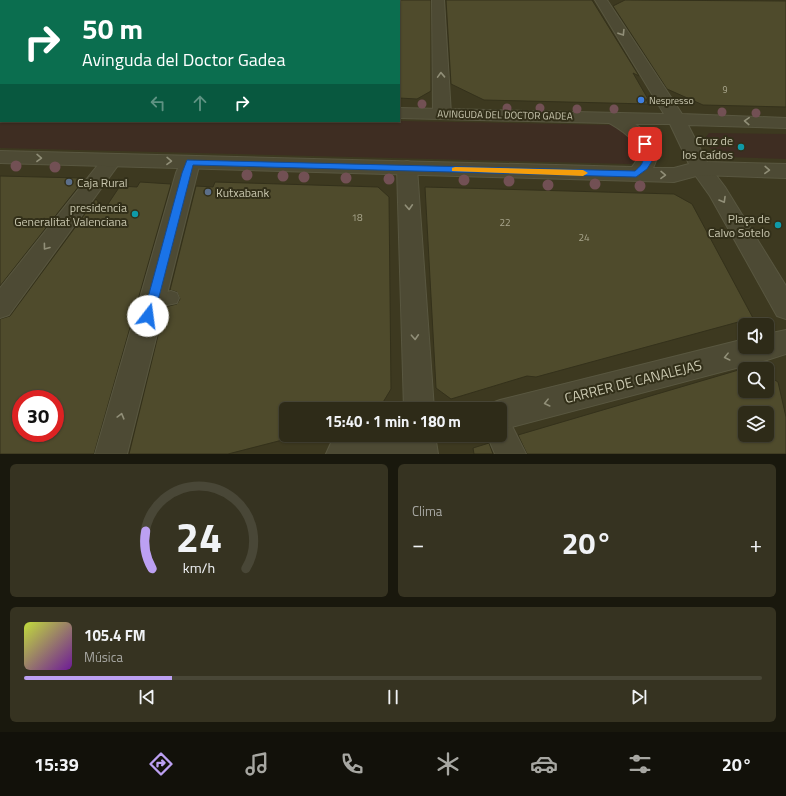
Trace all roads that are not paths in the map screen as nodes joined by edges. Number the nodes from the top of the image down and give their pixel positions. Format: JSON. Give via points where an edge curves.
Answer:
{"nodes":[{"id":1,"x":438,"y":0,"type":"edge"},
{"id":2,"x":601,"y":0,"type":"edge"},
{"id":3,"x":400,"y":113,"type":"edge"},
{"id":4,"x":442,"y":114,"type":"junction"},
{"id":5,"x":611,"y":118,"type":"junction"},
{"id":6,"x":676,"y":119,"type":"junction"},
{"id":7,"x":786,"y":123,"type":"edge"},
{"id":8,"x":0,"y":157,"type":"edge"},
{"id":9,"x":112,"y":160,"type":"junction"},
{"id":10,"x":190,"y":162,"type":"junction"},
{"id":11,"x":407,"y":168,"type":"junction"},
{"id":12,"x":700,"y":168,"type":"junction"},
{"id":13,"x":786,"y":171,"type":"edge"},
{"id":14,"x":636,"y":174,"type":"junction"},
{"id":15,"x":0,"y":307,"type":"edge"},
{"id":16,"x":786,"y":308,"type":"edge"},
{"id":17,"x":786,"y":342,"type":"edge"},
{"id":18,"x":774,"y":345,"type":"edge"},
{"id":19,"x":739,"y":354,"type":"edge"},
{"id":20,"x":419,"y":402,"type":"edge"},
{"id":21,"x":507,"y":413,"type":"edge"},
{"id":22,"x":389,"y":442,"type":"edge"},
{"id":23,"x":421,"y":442,"type":"edge"},
{"id":24,"x":505,"y":442,"type":"edge"},
{"id":25,"x":111,"y":454,"type":"edge"},
{"id":26,"x":342,"y":454,"type":"edge"},
{"id":27,"x":422,"y":454,"type":"edge"},
{"id":28,"x":511,"y":454,"type":"edge"}],
"edges":[{"from":4,"to":1,"type":"street","one_way":true},
{"from":2,"to":6,"type":"street","one_way":true},
{"from":3,"to":4,"type":"street","name":"AVINGUDA DEL DOCTOR GADEA"},
{"from":4,"to":5,"type":"street","name":"AVINGUDA DEL DOCTOR GADEA"},
{"from":5,"to":6,"type":"street","name":"AVINGUDA DEL DOCTOR GADEA"},
{"from":5,"to":14,"type":"street","name":"AVINGUDA DEL DOCTOR GADEA","via":[[637,133],[645,144],[648,161]]},
{"from":7,"to":6,"type":"street","one_way":true},
{"from":6,"to":12,"type":"street"},
{"from":8,"to":9,"type":"street","one_way":true},
{"from":9,"to":10,"type":"street","one_way":true},
{"from":9,"to":15,"type":"street","one_way":true},
{"from":10,"to":11,"type":"street"},
{"from":25,"to":10,"type":"street","one_way":true,"via":[[162,300]]},
{"from":11,"to":14,"type":"street"},
{"from":11,"to":20,"type":"street","one_way":true},
{"from":12,"to":13,"type":"street","one_way":true},
{"from":14,"to":12,"type":"street","one_way":true,"via":[[674,175]]},
{"from":12,"to":16,"type":"street","one_way":true,"via":[[718,192]]},
{"from":17,"to":18,"type":"street","name":"CARRER DE CANALEJAS"},
{"from":19,"to":21,"type":"street","name":"CARRER DE CANALEJAS","one_way":true},
{"from":22,"to":26,"type":"street"},
{"from":23,"to":27,"type":"street"},
{"from":24,"to":28,"type":"street"}]}
